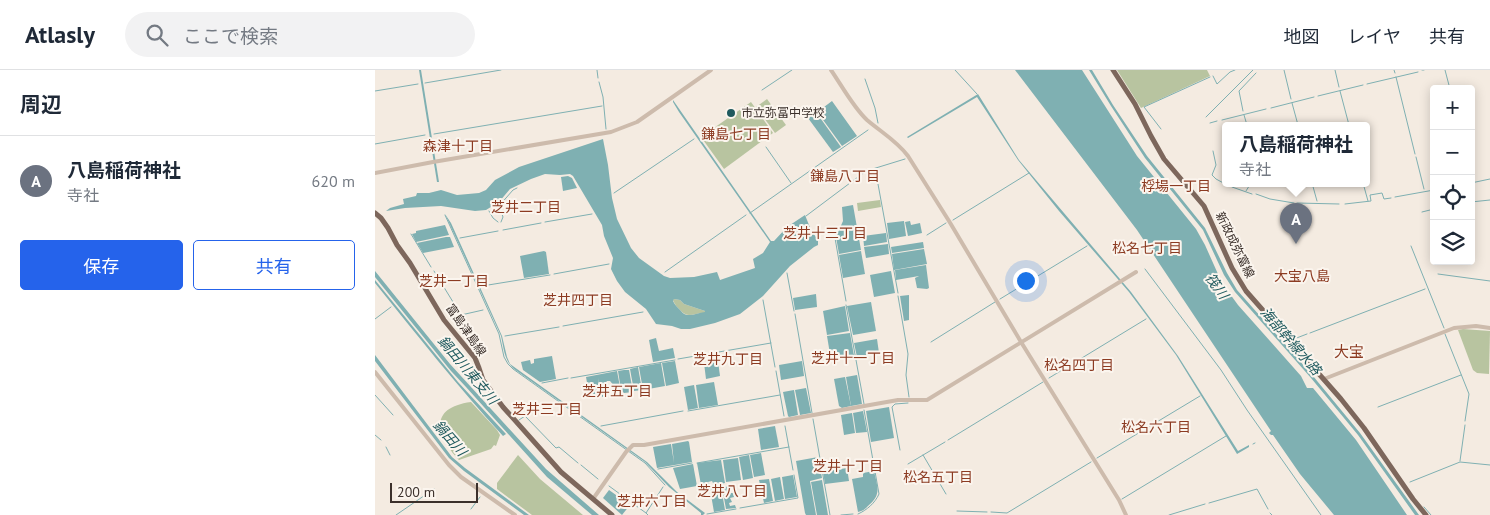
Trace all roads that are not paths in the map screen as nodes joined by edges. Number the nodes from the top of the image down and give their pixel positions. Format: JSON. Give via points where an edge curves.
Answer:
{"nodes":[{"id":1,"x":711,"y":70,"type":"edge"},
{"id":2,"x":831,"y":70,"type":"edge"},
{"id":3,"x":1113,"y":70,"type":"edge"},
{"id":4,"x":375,"y":173,"type":"edge"},
{"id":5,"x":375,"y":212,"type":"edge"},
{"id":6,"x":1136,"y":272,"type":"dead end"},
{"id":7,"x":1490,"y":328,"type":"edge"},
{"id":8,"x":1021,"y":342,"type":"junction"},
{"id":9,"x":375,"y":372,"type":"edge"},
{"id":10,"x":1324,"y":379,"type":"junction"},
{"id":11,"x":593,"y":499,"type":"junction"},
{"id":12,"x":515,"y":515,"type":"edge"},
{"id":13,"x":612,"y":515,"type":"edge"},
{"id":14,"x":1126,"y":515,"type":"edge"},
{"id":15,"x":1426,"y":515,"type":"edge"}],
"edges":[{"from":1,"to":4,"type":"street","via":[[637,122],[605,134]]},
{"from":2,"to":8,"type":"street","via":[[860,112],[908,156]]},
{"from":3,"to":10,"type":"main road","name":"新政成弥富線","via":[[1164,159],[1204,206],[1242,285]]},
{"from":5,"to":11,"type":"main road","name":"富島津島線","via":[[444,320],[475,358],[483,380],[503,407],[561,472]]},
{"from":6,"to":8,"type":"street"},
{"from":7,"to":10,"type":"street","via":[[1454,328]]},
{"from":8,"to":11,"type":"street","via":[[927,400],[898,400],[636,445],[628,449]]},
{"from":8,"to":14,"type":"street"},
{"from":9,"to":12,"type":"street","via":[[461,478]]},
{"from":10,"to":15,"type":"main road","name":"新政成弥富線","via":[[1364,428]]},
{"from":11,"to":13,"type":"main road","name":"富島津島線"}]}
